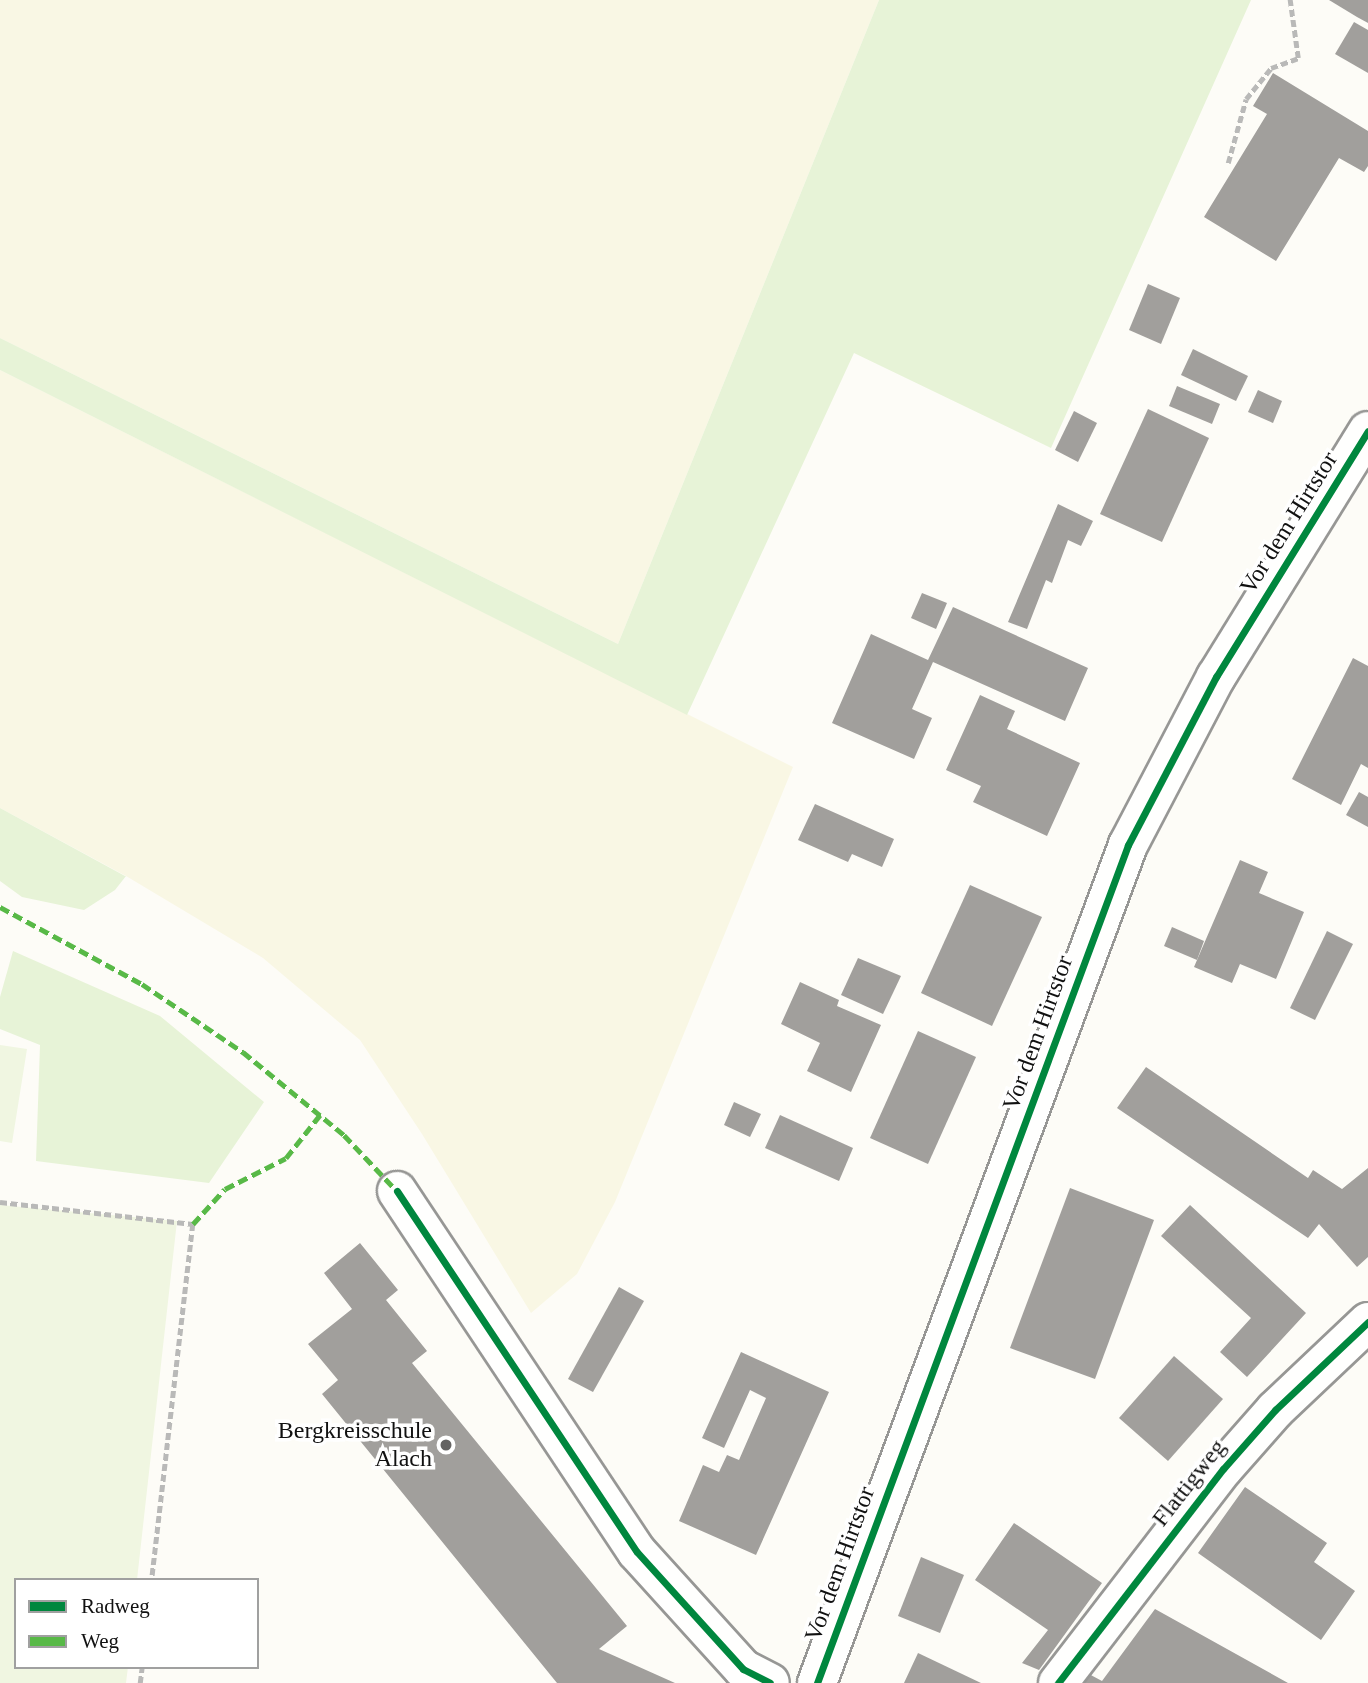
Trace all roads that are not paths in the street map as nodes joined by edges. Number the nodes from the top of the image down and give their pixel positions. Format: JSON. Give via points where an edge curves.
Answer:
{"nodes":[{"id":1,"x":1368,"y":431,"type":"edge"},
{"id":2,"x":397,"y":1191,"type":"dead end"},
{"id":3,"x":1368,"y":1322,"type":"edge"},
{"id":4,"x":770,"y":1683,"type":"edge"},
{"id":5,"x":817,"y":1683,"type":"edge"},
{"id":6,"x":1058,"y":1683,"type":"edge"}],
"edges":[{"from":1,"to":5,"type":"street","name":"Vor dem Hirtstor","via":[[1216,677],[1128,845]]},
{"from":2,"to":4,"type":"street","via":[[637,1552],[743,1669]]},
{"from":3,"to":6,"type":"street","name":"Flattigweg","via":[[1275,1410],[1232,1459]]}]}
